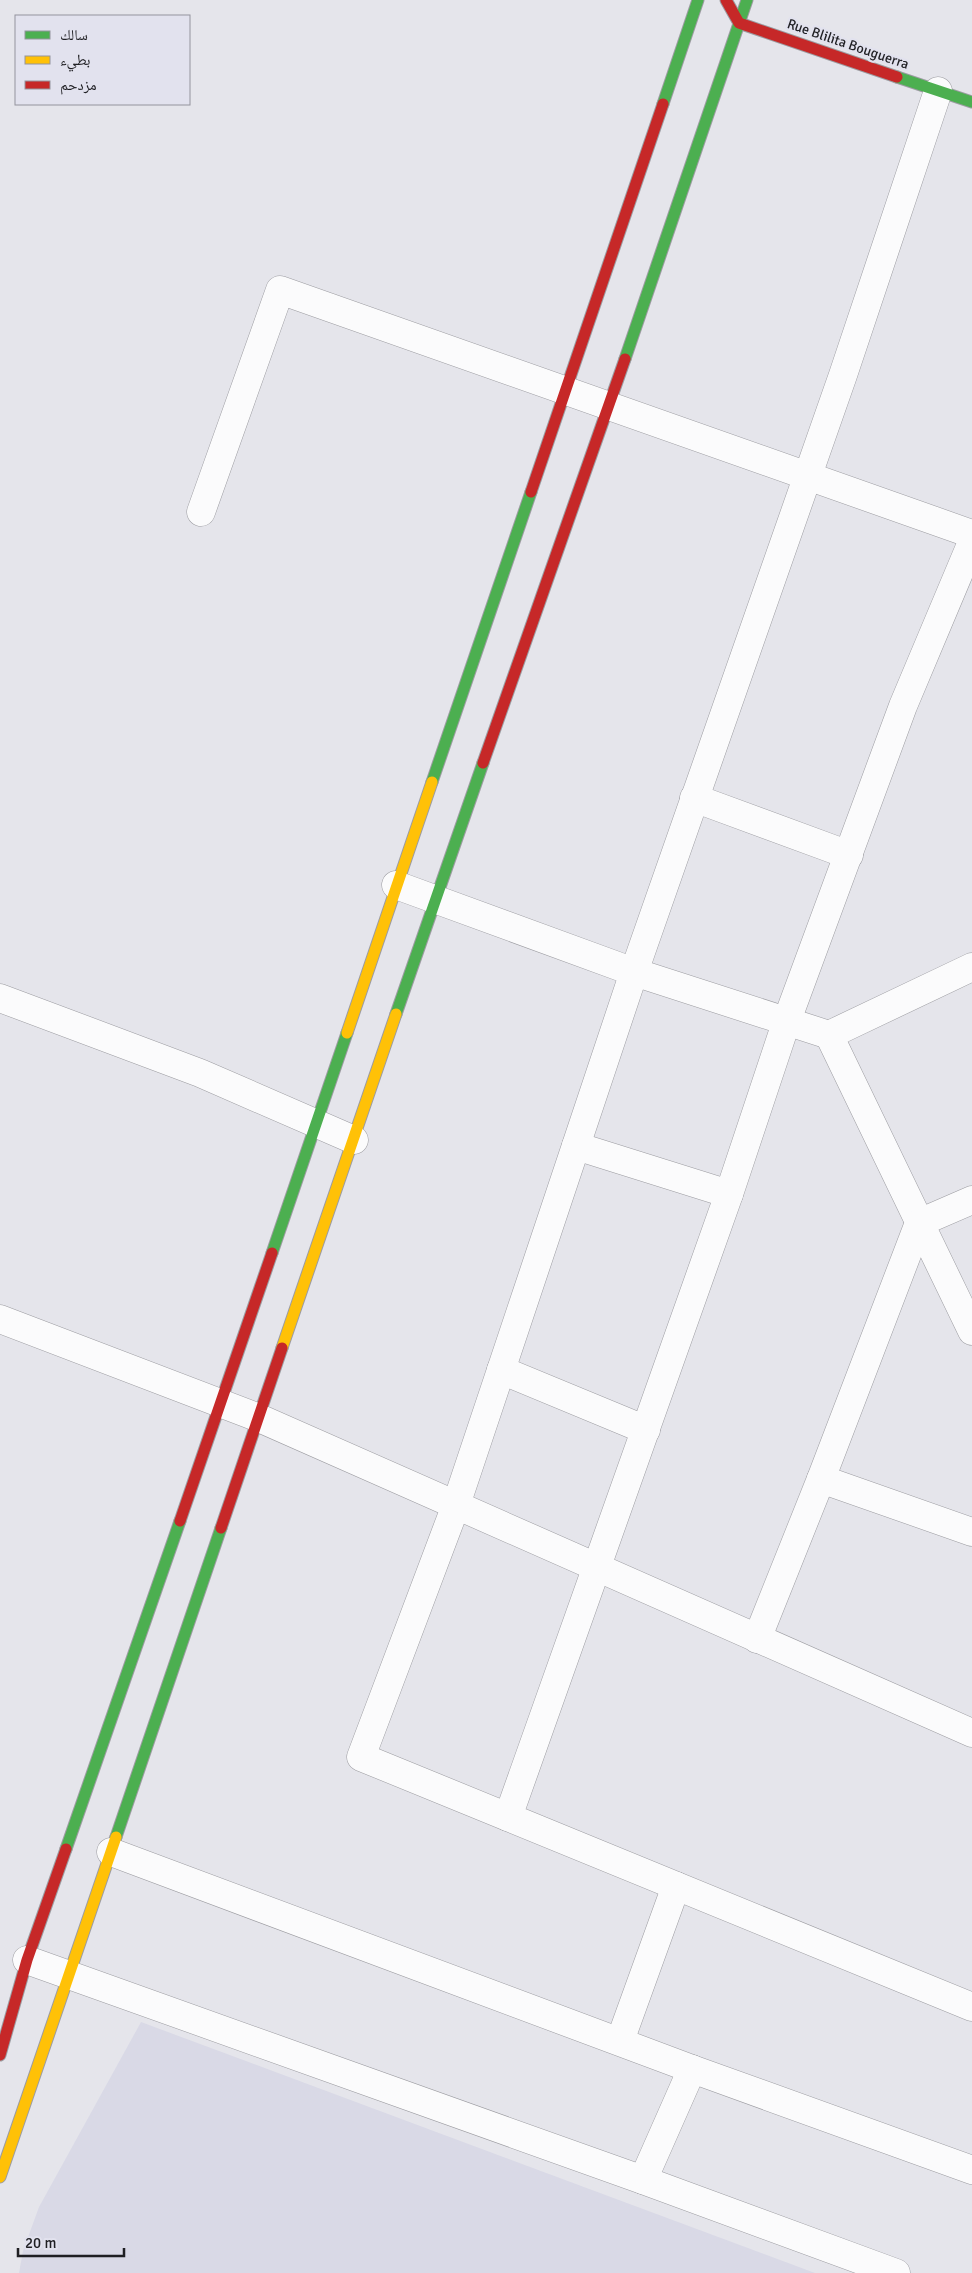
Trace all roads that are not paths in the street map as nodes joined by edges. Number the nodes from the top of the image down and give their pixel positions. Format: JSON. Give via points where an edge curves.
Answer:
{"nodes":[{"id":1,"x":698,"y":0,"type":"edge"},
{"id":2,"x":726,"y":0,"type":"edge"},
{"id":3,"x":747,"y":0,"type":"edge"},
{"id":4,"x":739,"y":23,"type":"junction"},
{"id":5,"x":938,"y":90,"type":"junction"},
{"id":6,"x":972,"y":102,"type":"edge"},
{"id":7,"x":566,"y":390,"type":"junction"},
{"id":8,"x":609,"y":406,"type":"junction"},
{"id":9,"x":808,"y":476,"type":"junction"},
{"id":10,"x":201,"y":512,"type":"dead end"},
{"id":11,"x":972,"y":534,"type":"edge"},
{"id":12,"x":972,"y":542,"type":"edge"},
{"id":13,"x":694,"y":798,"type":"junction"},
{"id":14,"x":849,"y":855,"type":"junction"},
{"id":15,"x":396,"y":885,"type":"junction"},
{"id":16,"x":436,"y":899,"type":"junction"},
{"id":17,"x":972,"y":966,"type":"edge"},
{"id":18,"x":634,"y":972,"type":"junction"},
{"id":19,"x":0,"y":998,"type":"edge"},
{"id":20,"x":786,"y":1023,"type":"junction"},
{"id":21,"x":829,"y":1035,"type":"junction"},
{"id":22,"x":314,"y":1123,"type":"junction"},
{"id":23,"x":354,"y":1140,"type":"junction"},
{"id":24,"x":576,"y":1146,"type":"junction"},
{"id":25,"x":729,"y":1194,"type":"junction"},
{"id":26,"x":972,"y":1200,"type":"edge"},
{"id":27,"x":919,"y":1223,"type":"junction"},
{"id":28,"x":0,"y":1320,"type":"edge"},
{"id":29,"x":972,"y":1331,"type":"edge"},
{"id":30,"x":500,"y":1370,"type":"junction"},
{"id":31,"x":221,"y":1404,"type":"junction"},
{"id":32,"x":259,"y":1418,"type":"junction"},
{"id":33,"x":646,"y":1430,"type":"junction"},
{"id":34,"x":821,"y":1479,"type":"junction"},
{"id":35,"x":456,"y":1505,"type":"junction"},
{"id":36,"x":972,"y":1532,"type":"edge"},
{"id":37,"x":597,"y":1568,"type":"junction"},
{"id":38,"x":757,"y":1639,"type":"junction"},
{"id":39,"x":972,"y":1733,"type":"edge"},
{"id":40,"x":508,"y":1817,"type":"junction"},
{"id":41,"x":111,"y":1852,"type":"junction"},
{"id":42,"x":676,"y":1886,"type":"junction"},
{"id":43,"x":27,"y":1960,"type":"junction"},
{"id":44,"x":68,"y":1976,"type":"junction"},
{"id":45,"x":972,"y":2007,"type":"edge"},
{"id":46,"x":620,"y":2041,"type":"junction"},
{"id":47,"x":0,"y":2055,"type":"edge"},
{"id":48,"x":692,"y":2069,"type":"junction"},
{"id":49,"x":972,"y":2170,"type":"edge"},
{"id":50,"x":0,"y":2177,"type":"edge"},
{"id":51,"x":643,"y":2180,"type":"junction"},
{"id":52,"x":896,"y":2273,"type":"edge"}],
"edges":[{"from":1,"to":7,"type":"main road"},
{"from":2,"to":4,"type":"main road"},
{"from":3,"to":4,"type":"main road"},
{"from":4,"to":5,"type":"main road","name":"Rue Blilita Bouguerra"},
{"from":4,"to":8,"type":"main road"},
{"from":5,"to":6,"type":"main road","name":"Rue Blilita Bouguerra"},
{"from":5,"to":9,"type":"street"},
{"from":7,"to":8,"type":"street"},
{"from":7,"to":10,"type":"street","via":[[280,290]]},
{"from":7,"to":15,"type":"main road"},
{"from":8,"to":9,"type":"street"},
{"from":8,"to":16,"type":"main road"},
{"from":9,"to":11,"type":"street"},
{"from":9,"to":13,"type":"street"},
{"from":12,"to":14,"type":"street","via":[[903,706]]},
{"from":13,"to":14,"type":"street"},
{"from":13,"to":18,"type":"street"},
{"from":14,"to":20,"type":"street"},
{"from":15,"to":16,"type":"street"},
{"from":15,"to":22,"type":"main road"},
{"from":16,"to":18,"type":"street"},
{"from":16,"to":23,"type":"main road"},
{"from":17,"to":21,"type":"street"},
{"from":18,"to":20,"type":"street"},
{"from":18,"to":24,"type":"street"},
{"from":19,"to":22,"type":"street","via":[[200,1073]]},
{"from":20,"to":21,"type":"street"},
{"from":20,"to":25,"type":"street"},
{"from":21,"to":27,"type":"street"},
{"from":22,"to":23,"type":"street"},
{"from":22,"to":31,"type":"main road"},
{"from":23,"to":32,"type":"main road"},
{"from":24,"to":25,"type":"street"},
{"from":24,"to":30,"type":"street"},
{"from":25,"to":33,"type":"street"},
{"from":26,"to":27,"type":"street"},
{"from":27,"to":29,"type":"street"},
{"from":27,"to":34,"type":"street"},
{"from":28,"to":31,"type":"street"},
{"from":30,"to":33,"type":"street"},
{"from":30,"to":35,"type":"street"},
{"from":31,"to":32,"type":"street"},
{"from":31,"to":43,"type":"main road"},
{"from":32,"to":35,"type":"street"},
{"from":32,"to":41,"type":"main road"},
{"from":33,"to":37,"type":"street"},
{"from":34,"to":36,"type":"street"},
{"from":34,"to":38,"type":"street"},
{"from":35,"to":37,"type":"street"},
{"from":35,"to":40,"type":"street","via":[[361,1757]]},
{"from":37,"to":38,"type":"street"},
{"from":37,"to":40,"type":"street"},
{"from":38,"to":39,"type":"street"},
{"from":40,"to":42,"type":"street"},
{"from":41,"to":44,"type":"main road"},
{"from":41,"to":46,"type":"street"},
{"from":42,"to":45,"type":"street"},
{"from":42,"to":46,"type":"street"},
{"from":43,"to":44,"type":"street"},
{"from":43,"to":47,"type":"main road"},
{"from":44,"to":50,"type":"main road"},
{"from":44,"to":51,"type":"street"},
{"from":46,"to":48,"type":"street"},
{"from":48,"to":49,"type":"street"},
{"from":48,"to":51,"type":"street"},
{"from":51,"to":52,"type":"street"}]}
